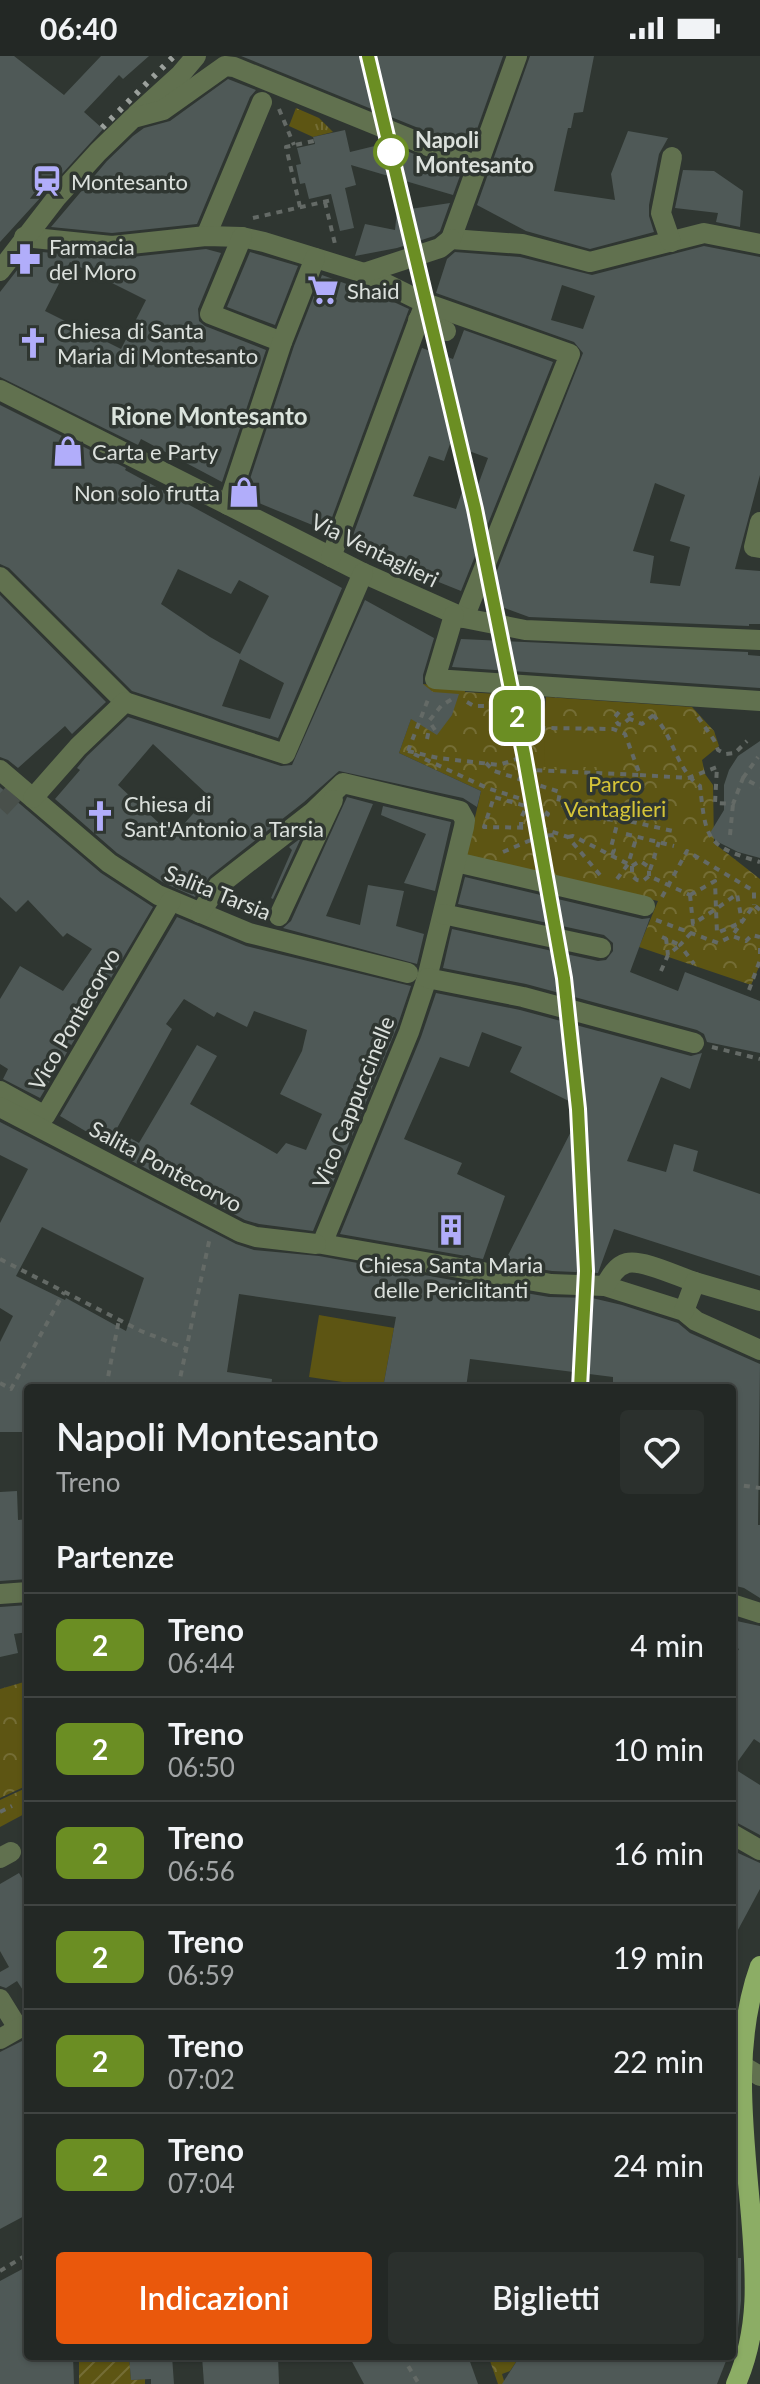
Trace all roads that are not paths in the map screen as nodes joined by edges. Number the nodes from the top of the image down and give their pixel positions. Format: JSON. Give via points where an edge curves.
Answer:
{"nodes":[{"id":1,"x":196,"y":56,"type":"edge"},
{"id":2,"x":517,"y":56,"type":"edge"},
{"id":3,"x":262,"y":102,"type":"road end"},
{"id":4,"x":133,"y":118,"type":"junction"},
{"id":5,"x":672,"y":157,"type":"dead end"},
{"id":6,"x":477,"y":166,"type":"junction"},
{"id":7,"x":241,"y":229,"type":"junction"},
{"id":8,"x":206,"y":236,"type":"junction"},
{"id":9,"x":24,"y":237,"type":"junction"},
{"id":10,"x":451,"y":239,"type":"junction"},
{"id":11,"x":671,"y":242,"type":"junction"},
{"id":12,"x":760,"y":244,"type":"edge"},
{"id":13,"x":315,"y":258,"type":"junction"},
{"id":14,"x":0,"y":271,"type":"edge"},
{"id":15,"x":364,"y":273,"type":"junction"},
{"id":16,"x":422,"y":312,"type":"junction"},
{"id":17,"x":446,"y":331,"type":"dead end"},
{"id":18,"x":282,"y":342,"type":"junction"},
{"id":19,"x":0,"y":390,"type":"edge"},
{"id":20,"x":228,"y":505,"type":"junction"},
{"id":21,"x":760,"y":522,"type":"edge"},
{"id":22,"x":760,"y":548,"type":"edge"},
{"id":23,"x":331,"y":557,"type":"junction"},
{"id":24,"x":363,"y":573,"type":"junction"},
{"id":25,"x":0,"y":577,"type":"edge"},
{"id":26,"x":459,"y":617,"type":"junction"},
{"id":27,"x":760,"y":640,"type":"edge"},
{"id":28,"x":760,"y":701,"type":"edge"},
{"id":29,"x":125,"y":702,"type":"junction"},
{"id":30,"x":0,"y":770,"type":"edge"},
{"id":31,"x":340,"y":785,"type":"junction"},
{"id":32,"x":22,"y":793,"type":"junction"},
{"id":33,"x":465,"y":865,"type":"junction"},
{"id":34,"x":171,"y":901,"type":"junction"},
{"id":35,"x":651,"y":910,"type":"road end"},
{"id":36,"x":200,"y":913,"type":"junction"},
{"id":37,"x":443,"y":914,"type":"junction"},
{"id":38,"x":273,"y":928,"type":"junction"},
{"id":39,"x":601,"y":948,"type":"dead end"},
{"id":40,"x":418,"y":975,"type":"junction"},
{"id":41,"x":694,"y":1043,"type":"road end"},
{"id":42,"x":0,"y":1091,"type":"edge"},
{"id":43,"x":0,"y":1107,"type":"edge"},
{"id":44,"x":319,"y":1244,"type":"junction"},
{"id":45,"x":695,"y":1282,"type":"junction"},
{"id":46,"x":605,"y":1286,"type":"junction"},
{"id":47,"x":760,"y":1301,"type":"edge"},
{"id":48,"x":684,"y":1311,"type":"junction"},
{"id":49,"x":760,"y":1350,"type":"edge"},
{"id":50,"x":24,"y":1592,"type":"edge"},
{"id":51,"x":0,"y":1594,"type":"edge"},
{"id":52,"x":760,"y":1966,"type":"edge"},
{"id":53,"x":0,"y":1999,"type":"edge"},
{"id":54,"x":15,"y":2030,"type":"edge"},
{"id":55,"x":752,"y":2071,"type":"edge"},
{"id":56,"x":737,"y":2116,"type":"edge"},
{"id":57,"x":736,"y":2384,"type":"edge"}],
"edges":[{"from":1,"to":4,"type":"street"},
{"from":2,"to":6,"type":"street"},
{"from":3,"to":8,"type":"street"},
{"from":4,"to":6,"type":"street","via":[[163,110],[229,66]]},
{"from":4,"to":9,"type":"street"},
{"from":5,"to":11,"type":"street","via":[[661,213]]},
{"from":6,"to":10,"type":"street"},
{"from":7,"to":8,"type":"street"},
{"from":7,"to":13,"type":"street"},
{"from":7,"to":18,"type":"street","via":[[210,314]]},
{"from":8,"to":9,"type":"street","via":[[112,246]]},
{"from":9,"to":14,"type":"street"},
{"from":10,"to":11,"type":"street","via":[[522,244],[590,262]]},
{"from":10,"to":15,"type":"street","via":[[440,248]]},
{"from":11,"to":12,"type":"street","via":[[712,233]]},
{"from":13,"to":15,"type":"street"},
{"from":13,"to":18,"type":"street"},
{"from":15,"to":16,"type":"street"},
{"from":16,"to":17,"type":"street"},
{"from":16,"to":23,"type":"street"},
{"from":16,"to":26,"type":"street","via":[[570,354]]},
{"from":18,"to":20,"type":"street"},
{"from":19,"to":20,"type":"street","name":"Via Ventaglieri"},
{"from":20,"to":23,"type":"street","name":"Via Ventaglieri"},
{"from":21,"to":22,"type":"street","via":[[754,547]]},
{"from":23,"to":24,"type":"street","name":"Via Ventaglieri"},
{"from":24,"to":26,"type":"street","name":"Via Ventaglieri"},
{"from":24,"to":29,"type":"street","via":[[285,754]]},
{"from":25,"to":29,"type":"street"},
{"from":26,"to":27,"type":"street","name":"Via Ventaglieri","via":[[525,630]]},
{"from":26,"to":28,"type":"street","via":[[435,679]]},
{"from":29,"to":32,"type":"street"},
{"from":30,"to":32,"type":"street","name":"Salita Tarsia"},
{"from":31,"to":33,"type":"street","name":"Vico Cappuccinelle","via":[[348,782],[460,811]]},
{"from":31,"to":36,"type":"street","via":[[218,886]]},
{"from":31,"to":38,"type":"street"},
{"from":32,"to":34,"type":"street","name":"Salita Tarsia","via":[[109,863]]},
{"from":33,"to":35,"type":"street"},
{"from":33,"to":37,"type":"street","name":"Vico Cappuccinelle"},
{"from":34,"to":36,"type":"street","name":"Salita Tarsia"},
{"from":34,"to":42,"type":"street","name":"Vico Pontecorvo","via":[[45,1116]]},
{"from":36,"to":38,"type":"street","name":"Salita Tarsia"},
{"from":37,"to":39,"type":"street"},
{"from":37,"to":40,"type":"street","name":"Vico Cappuccinelle"},
{"from":38,"to":40,"type":"street","name":"Salita Tarsia"},
{"from":40,"to":41,"type":"street","name":"Salita Tarsia"},
{"from":40,"to":44,"type":"street","name":"Vico Cappuccinelle","via":[[409,1032]]},
{"from":43,"to":44,"type":"street","name":"Salita Pontecorvo","via":[[248,1235]]},
{"from":44,"to":46,"type":"street","name":"Salita Pontecorvo","via":[[551,1284]]},
{"from":45,"to":46,"type":"street","via":[[626,1263]]},
{"from":45,"to":47,"type":"street"},
{"from":45,"to":48,"type":"street"},
{"from":46,"to":48,"type":"street","name":"Salita Pontecorvo"},
{"from":48,"to":49,"type":"street","name":"Salita Pontecorvo"},
{"from":50,"to":51,"type":"street"},
{"from":52,"to":55,"type":"main road","via":[[751,1998]]},
{"from":53,"to":54,"type":"street"},
{"from":55,"to":56,"type":"main road"},
{"from":56,"to":57,"type":"main road","via":[[759,2309],[750,2356]]}]}
